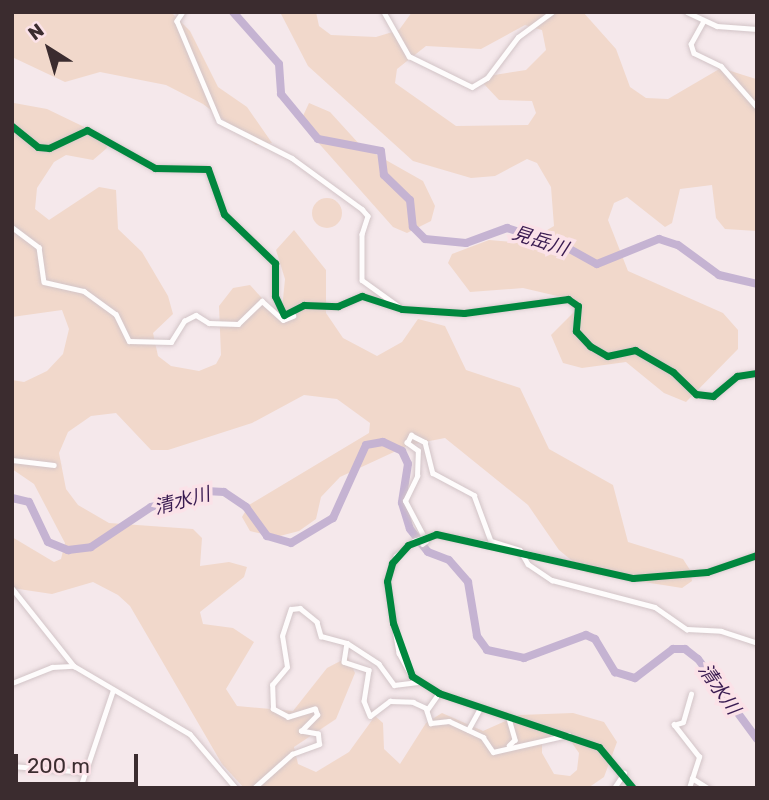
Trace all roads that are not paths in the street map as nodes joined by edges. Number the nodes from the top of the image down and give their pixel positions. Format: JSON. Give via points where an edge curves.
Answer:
{"nodes":[{"id":1,"x":184,"y":12,"type":"edge"},
{"id":2,"x":384,"y":12,"type":"edge"},
{"id":3,"x":552,"y":12,"type":"edge"},
{"id":4,"x":687,"y":12,"type":"edge"},
{"id":5,"x":704,"y":21,"type":"junction"},
{"id":6,"x":757,"y":29,"type":"edge"},
{"id":7,"x":757,"y":107,"type":"edge"},
{"id":8,"x":12,"y":126,"type":"edge"},
{"id":9,"x":12,"y":227,"type":"edge"},
{"id":10,"x":402,"y":309,"type":"junction"},
{"id":11,"x":295,"y":312,"type":"junction"},
{"id":12,"x":757,"y":373,"type":"edge"},
{"id":13,"x":12,"y":460,"type":"edge"},
{"id":14,"x":54,"y":465,"type":"dead end"},
{"id":15,"x":422,"y":544,"type":"dead end"},
{"id":16,"x":757,"y":555,"type":"edge"},
{"id":17,"x":524,"y":556,"type":"junction"},
{"id":18,"x":12,"y":588,"type":"edge"},
{"id":19,"x":347,"y":643,"type":"junction"},
{"id":20,"x":757,"y":643,"type":"edge"},
{"id":21,"x":74,"y":666,"type":"junction"},
{"id":22,"x":418,"y":682,"type":"junction"},
{"id":23,"x":12,"y":683,"type":"edge"},
{"id":24,"x":113,"y":690,"type":"junction"},
{"id":25,"x":439,"y":693,"type":"junction"},
{"id":26,"x":691,"y":694,"type":"dead end"},
{"id":27,"x":481,"y":707,"type":"junction"},
{"id":28,"x":427,"y":710,"type":"junction"},
{"id":29,"x":508,"y":715,"type":"junction"},
{"id":30,"x":468,"y":730,"type":"junction"},
{"id":31,"x":568,"y":735,"type":"junction"},
{"id":32,"x":499,"y":751,"type":"junction"},
{"id":33,"x":12,"y":766,"type":"edge"},
{"id":34,"x":85,"y":772,"type":"junction"},
{"id":35,"x":624,"y":774,"type":"junction"},
{"id":36,"x":692,"y":778,"type":"junction"},
{"id":37,"x":80,"y":788,"type":"edge"},
{"id":38,"x":236,"y":788,"type":"edge"},
{"id":39,"x":254,"y":788,"type":"edge"},
{"id":40,"x":614,"y":788,"type":"edge"},
{"id":41,"x":633,"y":788,"type":"edge"},
{"id":42,"x":689,"y":788,"type":"edge"},
{"id":43,"x":708,"y":788,"type":"edge"}],
"edges":[{"from":1,"to":10,"type":"street","via":[[177,21],[219,121],[292,158],[362,209],[368,216],[362,234],[362,280]]},
{"from":2,"to":3,"type":"street","via":[[409,56],[472,87],[487,78],[518,37]]},
{"from":4,"to":5,"type":"street"},
{"from":5,"to":6,"type":"street"},
{"from":5,"to":7,"type":"street","via":[[691,44],[694,53],[721,66]]},
{"from":8,"to":11,"type":"street","via":[[38,147],[49,148],[87,130],[155,168],[208,169],[223,214],[275,263],[279,309],[289,317]]},
{"from":9,"to":11,"type":"street","via":[[39,247],[44,282],[84,292],[116,314],[129,341],[172,342],[184,321],[195,315],[209,323],[238,324],[256,301],[267,303],[283,320]]},
{"from":10,"to":11,"type":"street","via":[[362,296],[338,306],[304,305]]},
{"from":10,"to":12,"type":"street","via":[[500,312],[520,303],[568,299],[578,306],[576,331],[590,346],[607,356],[635,350],[673,372],[696,394],[713,396],[737,376]]},
{"from":13,"to":14,"type":"street"},
{"from":15,"to":17,"type":"street","via":[[426,541],[405,502],[417,477],[418,452],[407,443],[411,435],[425,442],[433,474],[474,495],[491,541],[520,550]]},
{"from":16,"to":17,"type":"street","via":[[707,572],[653,579]]},
{"from":17,"to":20,"type":"street","via":[[564,586],[655,607],[687,629],[721,631]]},
{"from":17,"to":22,"type":"street","bridge":true,"via":[[488,544],[429,535],[396,556],[387,580],[393,623],[403,663]]},
{"from":18,"to":21,"type":"street"},
{"from":19,"to":22,"type":"street","via":[[379,664],[394,685]]},
{"from":19,"to":28,"type":"street","via":[[344,662],[369,670],[364,701],[368,714],[390,701],[413,702]]},
{"from":19,"to":39,"type":"street","via":[[321,636],[317,622],[300,608],[289,611],[282,636],[287,667],[272,685],[273,709],[288,717],[315,709],[317,715],[301,729],[318,734],[319,744],[292,754]]},
{"from":21,"to":23,"type":"street","via":[[51,667]]},
{"from":21,"to":24,"type":"street"},
{"from":22,"to":25,"type":"street"},
{"from":24,"to":34,"type":"street"},
{"from":24,"to":38,"type":"street","via":[[190,734]]},
{"from":25,"to":27,"type":"street"},
{"from":25,"to":28,"type":"street"},
{"from":26,"to":36,"type":"street","via":[[683,722],[674,725],[699,757]]},
{"from":27,"to":29,"type":"street"},
{"from":27,"to":30,"type":"street"},
{"from":28,"to":30,"type":"street","via":[[431,723],[449,721]]},
{"from":29,"to":31,"type":"street"},
{"from":29,"to":32,"type":"street","via":[[515,742]]},
{"from":30,"to":32,"type":"street","via":[[483,737],[490,751]]},
{"from":31,"to":32,"type":"street"},
{"from":31,"to":35,"type":"street","via":[[599,747]]},
{"from":33,"to":34,"type":"street"},
{"from":34,"to":37,"type":"street"},
{"from":35,"to":40,"type":"street"},
{"from":35,"to":41,"type":"street"},
{"from":36,"to":42,"type":"street"},
{"from":36,"to":43,"type":"street"}]}
